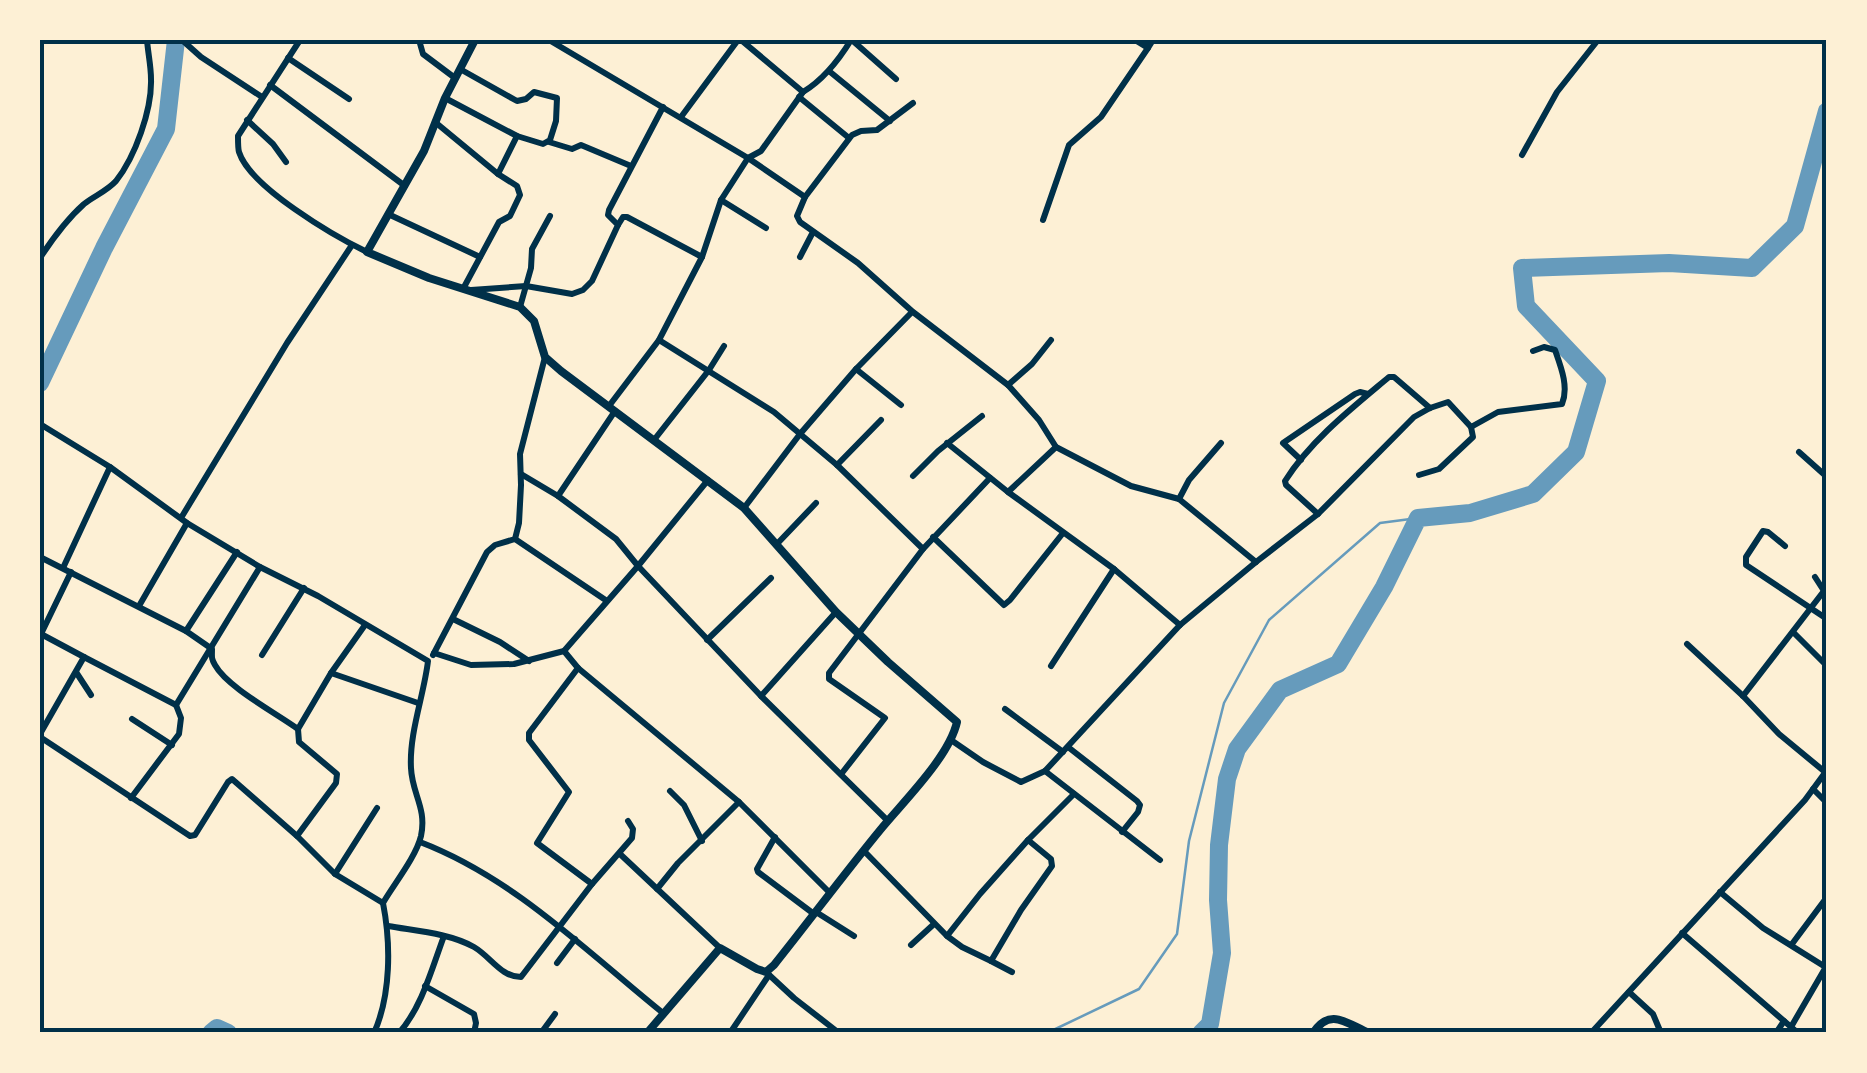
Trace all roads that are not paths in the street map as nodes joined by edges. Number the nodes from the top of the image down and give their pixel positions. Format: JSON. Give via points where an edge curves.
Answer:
{"nodes":[{"id":1,"x":147,"y":40,"type":"edge"},
{"id":2,"x":182,"y":40,"type":"edge"},
{"id":3,"x":300,"y":40,"type":"edge"},
{"id":4,"x":420,"y":40,"type":"edge"},
{"id":5,"x":475,"y":40,"type":"edge"},
{"id":6,"x":550,"y":40,"type":"edge"},
{"id":7,"x":740,"y":40,"type":"edge"},
{"id":8,"x":852,"y":40,"type":"edge"},
{"id":9,"x":1135,"y":40,"type":"edge"},
{"id":10,"x":1598,"y":40,"type":"edge"},
{"id":11,"x":1150,"y":44,"type":"edge"},
{"id":12,"x":288,"y":58,"type":"junction"},
{"id":13,"x":828,"y":70,"type":"junction"},
{"id":14,"x":457,"y":73,"type":"junction"},
{"id":15,"x":896,"y":79,"type":"dead end"},
{"id":16,"x":270,"y":85,"type":"junction"},
{"id":17,"x":801,"y":94,"type":"junction"},
{"id":18,"x":262,"y":97,"type":"junction"},
{"id":19,"x":445,"y":98,"type":"junction"},
{"id":20,"x":349,"y":99,"type":"dead end"},
{"id":21,"x":912,"y":103,"type":"dead end"},
{"id":22,"x":663,"y":107,"type":"junction"},
{"id":23,"x":681,"y":117,"type":"junction"},
{"id":24,"x":247,"y":120,"type":"junction"},
{"id":25,"x":890,"y":121,"type":"junction"},
{"id":26,"x":435,"y":122,"type":"junction"},
{"id":27,"x":518,"y":136,"type":"junction"},
{"id":28,"x":849,"y":138,"type":"junction"},
{"id":29,"x":549,"y":142,"type":"junction"},
{"id":30,"x":1522,"y":155,"type":"dead end"},
{"id":31,"x":748,"y":158,"type":"junction"},
{"id":32,"x":286,"y":162,"type":"dead end"},
{"id":33,"x":631,"y":166,"type":"junction"},
{"id":34,"x":498,"y":174,"type":"junction"},
{"id":35,"x":405,"y":186,"type":"junction"},
{"id":36,"x":804,"y":197,"type":"junction"},
{"id":37,"x":721,"y":200,"type":"junction"},
{"id":38,"x":388,"y":214,"type":"junction"},
{"id":39,"x":550,"y":216,"type":"dead end"},
{"id":40,"x":1043,"y":220,"type":"dead end"},
{"id":41,"x":618,"y":224,"type":"junction"},
{"id":42,"x":766,"y":228,"type":"dead end"},
{"id":43,"x":813,"y":232,"type":"junction"},
{"id":44,"x":352,"y":245,"type":"junction"},
{"id":45,"x":367,"y":252,"type":"junction"},
{"id":46,"x":480,"y":257,"type":"junction"},
{"id":47,"x":40,"y":258,"type":"edge"},
{"id":48,"x":702,"y":258,"type":"junction"},
{"id":49,"x":800,"y":258,"type":"dead end"},
{"id":50,"x":525,"y":288,"type":"junction"},
{"id":51,"x":466,"y":290,"type":"junction"},
{"id":52,"x":520,"y":307,"type":"junction"},
{"id":53,"x":912,"y":312,"type":"junction"},
{"id":54,"x":659,"y":340,"type":"junction"},
{"id":55,"x":1051,"y":340,"type":"dead end"},
{"id":56,"x":724,"y":346,"type":"dead end"},
{"id":57,"x":1533,"y":351,"type":"dead end"},
{"id":58,"x":545,"y":357,"type":"junction"},
{"id":59,"x":856,"y":369,"type":"junction"},
{"id":60,"x":709,"y":370,"type":"junction"},
{"id":61,"x":1008,"y":385,"type":"junction"},
{"id":62,"x":1369,"y":394,"type":"junction"},
{"id":63,"x":901,"y":406,"type":"dead end"},
{"id":64,"x":612,"y":408,"type":"junction"},
{"id":65,"x":1430,"y":408,"type":"junction"},
{"id":66,"x":982,"y":416,"type":"dead end"},
{"id":67,"x":881,"y":420,"type":"dead end"},
{"id":68,"x":40,"y":424,"type":"edge"},
{"id":69,"x":1471,"y":426,"type":"junction"},
{"id":70,"x":800,"y":434,"type":"junction"},
{"id":71,"x":654,"y":440,"type":"junction"},
{"id":72,"x":947,"y":443,"type":"junction"},
{"id":73,"x":1221,"y":443,"type":"dead end"},
{"id":74,"x":1056,"y":447,"type":"junction"},
{"id":75,"x":1799,"y":452,"type":"dead end"},
{"id":76,"x":1301,"y":460,"type":"junction"},
{"id":77,"x":837,"y":465,"type":"junction"},
{"id":78,"x":110,"y":467,"type":"junction"},
{"id":79,"x":522,"y":474,"type":"junction"},
{"id":80,"x":1419,"y":475,"type":"dead end"},
{"id":81,"x":913,"y":476,"type":"dead end"},
{"id":82,"x":1827,"y":476,"type":"edge"},
{"id":83,"x":990,"y":478,"type":"junction"},
{"id":84,"x":708,"y":480,"type":"junction"},
{"id":85,"x":1008,"y":492,"type":"junction"},
{"id":86,"x":558,"y":496,"type":"junction"},
{"id":87,"x":1180,"y":499,"type":"junction"},
{"id":88,"x":816,"y":504,"type":"dead end"},
{"id":89,"x":744,"y":508,"type":"junction"},
{"id":90,"x":1318,"y":514,"type":"junction"},
{"id":91,"x":184,"y":520,"type":"junction"},
{"id":92,"x":1063,"y":533,"type":"junction"},
{"id":93,"x":933,"y":537,"type":"junction"},
{"id":94,"x":515,"y":539,"type":"junction"},
{"id":95,"x":776,"y":545,"type":"junction"},
{"id":96,"x":1785,"y":546,"type":"dead end"},
{"id":97,"x":923,"y":549,"type":"junction"},
{"id":98,"x":237,"y":552,"type":"junction"},
{"id":99,"x":40,"y":557,"type":"edge"},
{"id":100,"x":1256,"y":562,"type":"junction"},
{"id":101,"x":638,"y":566,"type":"junction"},
{"id":102,"x":260,"y":567,"type":"junction"},
{"id":103,"x":1114,"y":568,"type":"junction"},
{"id":104,"x":67,"y":570,"type":"junction"},
{"id":105,"x":1815,"y":577,"type":"dead end"},
{"id":106,"x":771,"y":578,"type":"dead end"},
{"id":107,"x":304,"y":588,"type":"junction"},
{"id":108,"x":1826,"y":589,"type":"edge"},
{"id":109,"x":607,"y":601,"type":"junction"},
{"id":110,"x":139,"y":606,"type":"junction"},
{"id":111,"x":1812,"y":608,"type":"junction"},
{"id":112,"x":836,"y":612,"type":"junction"},
{"id":113,"x":452,"y":619,"type":"junction"},
{"id":114,"x":1827,"y":619,"type":"edge"},
{"id":115,"x":364,"y":625,"type":"junction"},
{"id":116,"x":1180,"y":626,"type":"junction"},
{"id":117,"x":186,"y":631,"type":"junction"},
{"id":118,"x":1793,"y":632,"type":"junction"},
{"id":119,"x":858,"y":634,"type":"junction"},
{"id":120,"x":40,"y":635,"type":"edge"},
{"id":121,"x":707,"y":640,"type":"junction"},
{"id":122,"x":1687,"y":644,"type":"dead end"},
{"id":123,"x":212,"y":649,"type":"junction"},
{"id":124,"x":564,"y":651,"type":"junction"},
{"id":125,"x":434,"y":653,"type":"junction"},
{"id":126,"x":262,"y":656,"type":"dead end"},
{"id":127,"x":84,"y":657,"type":"junction"},
{"id":128,"x":529,"y":661,"type":"junction"},
{"id":129,"x":428,"y":664,"type":"junction"},
{"id":130,"x":1051,"y":666,"type":"dead end"},
{"id":131,"x":1827,"y":666,"type":"edge"},
{"id":132,"x":578,"y":668,"type":"junction"},
{"id":133,"x":76,"y":672,"type":"junction"},
{"id":134,"x":331,"y":673,"type":"junction"},
{"id":135,"x":91,"y":695,"type":"dead end"},
{"id":136,"x":761,"y":696,"type":"junction"},
{"id":137,"x":1743,"y":696,"type":"junction"},
{"id":138,"x":418,"y":702,"type":"junction"},
{"id":139,"x":176,"y":704,"type":"junction"},
{"id":140,"x":1005,"y":709,"type":"dead end"},
{"id":141,"x":132,"y":719,"type":"dead end"},
{"id":142,"x":298,"y":729,"type":"junction"},
{"id":143,"x":40,"y":736,"type":"edge"},
{"id":144,"x":951,"y":740,"type":"junction"},
{"id":145,"x":172,"y":745,"type":"junction"},
{"id":146,"x":1066,"y":749,"type":"junction"},
{"id":147,"x":1046,"y":771,"type":"junction"},
{"id":148,"x":1826,"y":771,"type":"edge"},
{"id":149,"x":842,"y":773,"type":"junction"},
{"id":150,"x":1813,"y":788,"type":"junction"},
{"id":151,"x":670,"y":791,"type":"dead end"},
{"id":152,"x":1074,"y":794,"type":"junction"},
{"id":153,"x":131,"y":798,"type":"junction"},
{"id":154,"x":740,"y":802,"type":"junction"},
{"id":155,"x":1827,"y":803,"type":"edge"},
{"id":156,"x":377,"y":808,"type":"dead end"},
{"id":157,"x":628,"y":821,"type":"dead end"},
{"id":158,"x":888,"y":821,"type":"junction"},
{"id":159,"x":1122,"y":832,"type":"junction"},
{"id":160,"x":296,"y":836,"type":"junction"},
{"id":161,"x":775,"y":837,"type":"junction"},
{"id":162,"x":1028,"y":840,"type":"junction"},
{"id":163,"x":702,"y":841,"type":"junction"},
{"id":164,"x":420,"y":842,"type":"junction"},
{"id":165,"x":864,"y":851,"type":"junction"},
{"id":166,"x":620,"y":854,"type":"junction"},
{"id":167,"x":1160,"y":860,"type":"dead end"},
{"id":168,"x":335,"y":874,"type":"junction"},
{"id":169,"x":592,"y":884,"type":"junction"},
{"id":170,"x":657,"y":889,"type":"junction"},
{"id":171,"x":1720,"y":892,"type":"junction"},
{"id":172,"x":830,"y":893,"type":"junction"},
{"id":173,"x":1827,"y":897,"type":"edge"},
{"id":174,"x":383,"y":903,"type":"junction"},
{"id":175,"x":815,"y":913,"type":"junction"},
{"id":176,"x":934,"y":924,"type":"junction"},
{"id":177,"x":388,"y":926,"type":"junction"},
{"id":178,"x":559,"y":927,"type":"junction"},
{"id":179,"x":1682,"y":934,"type":"junction"},
{"id":180,"x":444,"y":936,"type":"junction"},
{"id":181,"x":854,"y":936,"type":"dead end"},
{"id":182,"x":948,"y":936,"type":"junction"},
{"id":183,"x":575,"y":939,"type":"junction"},
{"id":184,"x":1792,"y":944,"type":"junction"},
{"id":185,"x":911,"y":945,"type":"dead end"},
{"id":186,"x":720,"y":948,"type":"junction"},
{"id":187,"x":992,"y":961,"type":"junction"},
{"id":188,"x":557,"y":963,"type":"dead end"},
{"id":189,"x":1827,"y":967,"type":"edge"},
{"id":190,"x":1012,"y":972,"type":"dead end"},
{"id":191,"x":767,"y":974,"type":"junction"},
{"id":192,"x":426,"y":986,"type":"junction"},
{"id":193,"x":1628,"y":992,"type":"junction"},
{"id":194,"x":555,"y":1014,"type":"dead end"},
{"id":195,"x":663,"y":1014,"type":"junction"},
{"id":196,"x":1791,"y":1027,"type":"edge"},
{"id":197,"x":374,"y":1033,"type":"edge"},
{"id":198,"x":400,"y":1033,"type":"edge"},
{"id":199,"x":474,"y":1033,"type":"edge"},
{"id":200,"x":542,"y":1033,"type":"edge"},
{"id":201,"x":646,"y":1033,"type":"edge"},
{"id":202,"x":730,"y":1033,"type":"edge"},
{"id":203,"x":839,"y":1033,"type":"edge"},
{"id":204,"x":1313,"y":1033,"type":"edge"},
{"id":205,"x":1369,"y":1033,"type":"edge"},
{"id":206,"x":1591,"y":1033,"type":"edge"},
{"id":207,"x":1661,"y":1033,"type":"edge"},
{"id":208,"x":1776,"y":1033,"type":"edge"}],
"edges":[{"from":1,"to":47,"type":"street","via":[[150,97],[127,162],[114,184],[65,223]]},
{"from":2,"to":18,"type":"street"},
{"from":3,"to":12,"type":"street"},
{"from":4,"to":14,"type":"street","via":[[423,54]]},
{"from":5,"to":14,"type":"street"},
{"from":6,"to":22,"type":"street"},
{"from":7,"to":17,"type":"street"},
{"from":7,"to":23,"type":"street"},
{"from":8,"to":13,"type":"street"},
{"from":8,"to":15,"type":"street"},
{"from":9,"to":11,"type":"street"},
{"from":10,"to":30,"type":"street","via":[[1557,92]]},
{"from":11,"to":40,"type":"street","via":[[1101,117],[1069,145]]},
{"from":12,"to":16,"type":"street"},
{"from":12,"to":20,"type":"street"},
{"from":13,"to":17,"type":"street"},
{"from":13,"to":25,"type":"street"},
{"from":14,"to":19,"type":"street"},
{"from":14,"to":29,"type":"street","via":[[517,100],[532,92],[557,98]]},
{"from":16,"to":18,"type":"street"},
{"from":16,"to":35,"type":"street"},
{"from":17,"to":28,"type":"street"},
{"from":17,"to":31,"type":"street","via":[[761,151]]},
{"from":18,"to":24,"type":"street"},
{"from":19,"to":26,"type":"street"},
{"from":19,"to":27,"type":"street"},
{"from":21,"to":25,"type":"street"},
{"from":22,"to":23,"type":"street"},
{"from":22,"to":33,"type":"street"},
{"from":23,"to":31,"type":"street"},
{"from":24,"to":32,"type":"street"},
{"from":24,"to":44,"type":"street","via":[[238,151],[258,178]]},
{"from":25,"to":28,"type":"street"},
{"from":26,"to":34,"type":"street"},
{"from":26,"to":35,"type":"street"},
{"from":27,"to":29,"type":"street"},
{"from":27,"to":34,"type":"street"},
{"from":28,"to":36,"type":"street"},
{"from":29,"to":33,"type":"street","via":[[581,146]]},
{"from":31,"to":36,"type":"street"},
{"from":31,"to":37,"type":"street"},
{"from":33,"to":41,"type":"street","via":[[609,210]]},
{"from":34,"to":46,"type":"street","via":[[520,195]]},
{"from":35,"to":38,"type":"street"},
{"from":36,"to":43,"type":"street","via":[[797,216]]},
{"from":37,"to":42,"type":"street"},
{"from":37,"to":48,"type":"street"},
{"from":38,"to":45,"type":"street"},
{"from":38,"to":46,"type":"street"},
{"from":39,"to":50,"type":"street","via":[[532,250]]},
{"from":41,"to":48,"type":"street","via":[[627,217]]},
{"from":41,"to":50,"type":"street","via":[[583,290]]},
{"from":43,"to":49,"type":"street"},
{"from":43,"to":53,"type":"street"},
{"from":44,"to":45,"type":"street"},
{"from":44,"to":91,"type":"street"},
{"from":45,"to":51,"type":"street"},
{"from":46,"to":51,"type":"street"},
{"from":48,"to":54,"type":"street"},
{"from":50,"to":51,"type":"street"},
{"from":50,"to":52,"type":"street"},
{"from":51,"to":52,"type":"street"},
{"from":52,"to":58,"type":"street","via":[[534,321]]},
{"from":53,"to":59,"type":"street"},
{"from":53,"to":61,"type":"street"},
{"from":54,"to":60,"type":"street"},
{"from":54,"to":64,"type":"street"},
{"from":55,"to":61,"type":"street"},
{"from":56,"to":60,"type":"street"},
{"from":57,"to":69,"type":"street","via":[[1555,350],[1566,394],[1562,404],[1498,412]]},
{"from":58,"to":64,"type":"street"},
{"from":58,"to":79,"type":"street","via":[[520,454]]},
{"from":59,"to":63,"type":"street"},
{"from":59,"to":70,"type":"street"},
{"from":60,"to":70,"type":"street"},
{"from":60,"to":71,"type":"street"},
{"from":61,"to":74,"type":"street"},
{"from":62,"to":65,"type":"street","via":[[1394,377]]},
{"from":62,"to":76,"type":"street"},
{"from":62,"to":76,"type":"street","via":[[1355,394],[1283,443]]},
{"from":64,"to":71,"type":"street"},
{"from":64,"to":86,"type":"street"},
{"from":65,"to":69,"type":"street","via":[[1448,402]]},
{"from":65,"to":90,"type":"street"},
{"from":66,"to":72,"type":"street"},
{"from":67,"to":77,"type":"street"},
{"from":68,"to":78,"type":"street"},
{"from":69,"to":80,"type":"street","via":[[1473,436],[1444,466]]},
{"from":70,"to":77,"type":"street"},
{"from":70,"to":89,"type":"street"},
{"from":71,"to":84,"type":"street"},
{"from":72,"to":81,"type":"street"},
{"from":72,"to":83,"type":"street"},
{"from":73,"to":87,"type":"street"},
{"from":74,"to":85,"type":"street"},
{"from":74,"to":87,"type":"street","via":[[1131,486]]},
{"from":75,"to":82,"type":"street"},
{"from":76,"to":90,"type":"street","via":[[1286,485]]},
{"from":77,"to":97,"type":"street"},
{"from":78,"to":91,"type":"street"},
{"from":78,"to":104,"type":"street"},
{"from":79,"to":86,"type":"street"},
{"from":79,"to":94,"type":"street"},
{"from":83,"to":85,"type":"street"},
{"from":83,"to":93,"type":"street"},
{"from":84,"to":89,"type":"street"},
{"from":84,"to":101,"type":"street"},
{"from":85,"to":92,"type":"street"},
{"from":86,"to":101,"type":"street","via":[[616,540]]},
{"from":87,"to":100,"type":"street"},
{"from":88,"to":95,"type":"street"},
{"from":89,"to":95,"type":"street"},
{"from":90,"to":100,"type":"street"},
{"from":91,"to":98,"type":"street"},
{"from":91,"to":110,"type":"street"},
{"from":92,"to":93,"type":"street","via":[[1004,604]]},
{"from":92,"to":103,"type":"street"},
{"from":93,"to":97,"type":"street"},
{"from":94,"to":109,"type":"street"},
{"from":94,"to":113,"type":"street","via":[[487,552]]},
{"from":95,"to":112,"type":"street"},
{"from":96,"to":111,"type":"street","via":[[1763,531],[1745,563]]},
{"from":97,"to":119,"type":"street"},
{"from":98,"to":102,"type":"street"},
{"from":98,"to":117,"type":"street"},
{"from":99,"to":104,"type":"street"},
{"from":100,"to":116,"type":"street"},
{"from":101,"to":109,"type":"street"},
{"from":101,"to":121,"type":"street"},
{"from":102,"to":107,"type":"street"},
{"from":102,"to":123,"type":"street"},
{"from":103,"to":116,"type":"street"},
{"from":103,"to":130,"type":"street"},
{"from":104,"to":110,"type":"street"},
{"from":104,"to":120,"type":"street"},
{"from":105,"to":108,"type":"street"},
{"from":106,"to":121,"type":"street"},
{"from":107,"to":115,"type":"street"},
{"from":107,"to":126,"type":"street"},
{"from":108,"to":111,"type":"street"},
{"from":109,"to":124,"type":"street"},
{"from":110,"to":117,"type":"street"},
{"from":111,"to":114,"type":"street"},
{"from":111,"to":118,"type":"street"},
{"from":112,"to":119,"type":"street"},
{"from":112,"to":136,"type":"street"},
{"from":113,"to":125,"type":"street"},
{"from":113,"to":128,"type":"street"},
{"from":115,"to":129,"type":"street"},
{"from":115,"to":134,"type":"street"},
{"from":116,"to":146,"type":"street"},
{"from":117,"to":123,"type":"street"},
{"from":118,"to":131,"type":"street"},
{"from":118,"to":137,"type":"street"},
{"from":119,"to":144,"type":"street","via":[[954,716]]},
{"from":119,"to":149,"type":"street","via":[[828,676],[885,718]]},
{"from":120,"to":127,"type":"street"},
{"from":121,"to":136,"type":"street"},
{"from":122,"to":137,"type":"street"},
{"from":123,"to":139,"type":"street"},
{"from":123,"to":142,"type":"street","via":[[215,666],[232,683]]},
{"from":124,"to":128,"type":"street"},
{"from":124,"to":132,"type":"street"},
{"from":125,"to":128,"type":"street","via":[[471,665]]},
{"from":125,"to":129,"type":"street"},
{"from":127,"to":133,"type":"street"},
{"from":127,"to":139,"type":"street"},
{"from":129,"to":138,"type":"street"},
{"from":132,"to":154,"type":"street"},
{"from":132,"to":169,"type":"street","via":[[529,740],[569,792],[537,842]]},
{"from":133,"to":135,"type":"street"},
{"from":133,"to":143,"type":"street"},
{"from":134,"to":138,"type":"street"},
{"from":134,"to":142,"type":"street"},
{"from":136,"to":149,"type":"street"},
{"from":137,"to":148,"type":"street"},
{"from":138,"to":164,"type":"street","via":[[410,768],[424,814]]},
{"from":139,"to":145,"type":"street","via":[[181,718]]},
{"from":140,"to":146,"type":"street"},
{"from":141,"to":145,"type":"street"},
{"from":142,"to":160,"type":"street","via":[[299,742],[337,774]]},
{"from":143,"to":153,"type":"street"},
{"from":144,"to":147,"type":"street","via":[[1021,782]]},
{"from":144,"to":158,"type":"street"},
{"from":145,"to":153,"type":"street"},
{"from":146,"to":147,"type":"street"},
{"from":146,"to":159,"type":"street","via":[[1137,801],[1138,812]]},
{"from":147,"to":152,"type":"street"},
{"from":148,"to":150,"type":"street"},
{"from":149,"to":158,"type":"street"},
{"from":150,"to":155,"type":"street"},
{"from":150,"to":171,"type":"street"},
{"from":151,"to":163,"type":"street"},
{"from":152,"to":159,"type":"street"},
{"from":152,"to":162,"type":"street"},
{"from":153,"to":160,"type":"street","via":[[192,837],[232,779]]},
{"from":154,"to":161,"type":"street"},
{"from":154,"to":163,"type":"street"},
{"from":156,"to":168,"type":"street"},
{"from":157,"to":166,"type":"street","via":[[633,834]]},
{"from":158,"to":165,"type":"street"},
{"from":159,"to":167,"type":"street"},
{"from":160,"to":168,"type":"street"},
{"from":161,"to":172,"type":"street"},
{"from":161,"to":175,"type":"street","via":[[756,870]]},
{"from":162,"to":182,"type":"street"},
{"from":162,"to":187,"type":"street","via":[[1053,863]]},
{"from":163,"to":170,"type":"street"},
{"from":164,"to":174,"type":"street"},
{"from":164,"to":178,"type":"street","via":[[498,881]]},
{"from":165,"to":172,"type":"street"},
{"from":165,"to":176,"type":"street"},
{"from":166,"to":169,"type":"street"},
{"from":166,"to":170,"type":"street"},
{"from":168,"to":174,"type":"street"},
{"from":169,"to":178,"type":"street"},
{"from":170,"to":186,"type":"street"},
{"from":171,"to":179,"type":"street"},
{"from":171,"to":184,"type":"street"},
{"from":172,"to":175,"type":"street"},
{"from":173,"to":184,"type":"street"},
{"from":174,"to":177,"type":"street"},
{"from":175,"to":181,"type":"street"},
{"from":175,"to":191,"type":"street"},
{"from":176,"to":182,"type":"street"},
{"from":176,"to":185,"type":"street"},
{"from":177,"to":180,"type":"street"},
{"from":177,"to":197,"type":"street","via":[[383,1013]]},
{"from":178,"to":180,"type":"street","via":[[517,977]]},
{"from":178,"to":183,"type":"street"},
{"from":179,"to":193,"type":"street"},
{"from":179,"to":196,"type":"street"},
{"from":180,"to":192,"type":"street"},
{"from":182,"to":187,"type":"street"},
{"from":183,"to":188,"type":"street"},
{"from":183,"to":195,"type":"street"},
{"from":184,"to":189,"type":"street"},
{"from":186,"to":191,"type":"street"},
{"from":186,"to":195,"type":"street"},
{"from":187,"to":190,"type":"street"},
{"from":189,"to":196,"type":"street"},
{"from":191,"to":202,"type":"street"},
{"from":191,"to":203,"type":"street"},
{"from":192,"to":198,"type":"street"},
{"from":192,"to":199,"type":"street","via":[[474,1014]]},
{"from":193,"to":206,"type":"street"},
{"from":193,"to":207,"type":"street","via":[[1653,1014]]},
{"from":194,"to":200,"type":"street"},
{"from":195,"to":201,"type":"street"},
{"from":196,"to":208,"type":"street"},
{"from":204,"to":205,"type":"street","via":[[1327,1018]]}]}
